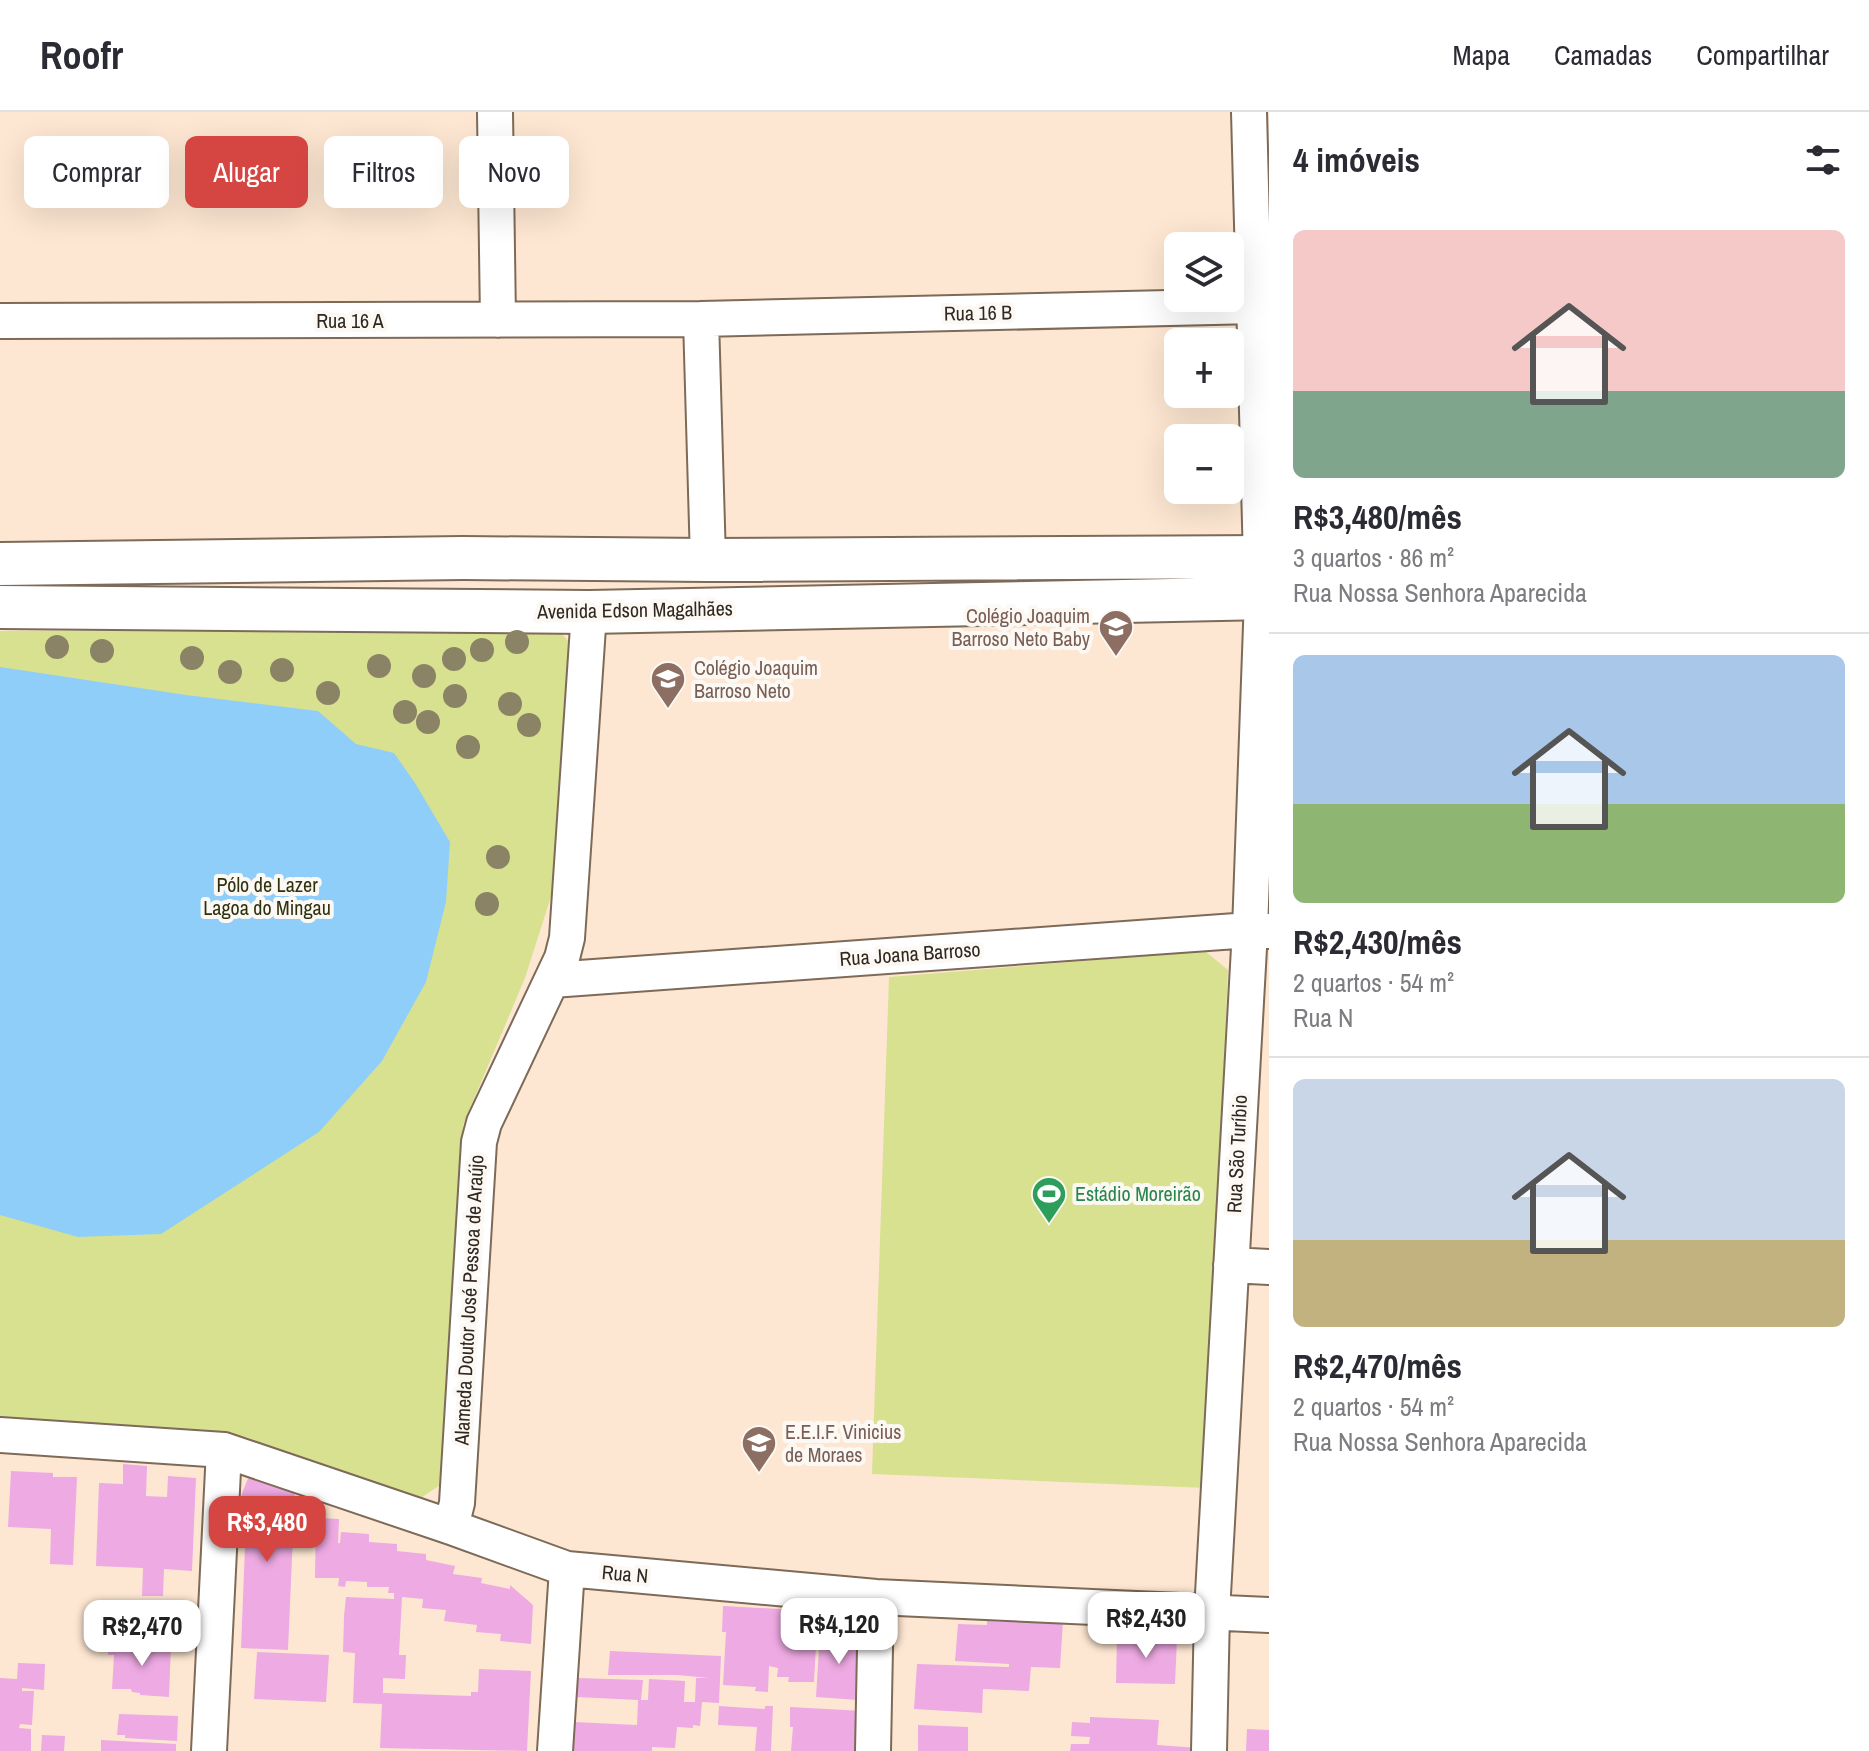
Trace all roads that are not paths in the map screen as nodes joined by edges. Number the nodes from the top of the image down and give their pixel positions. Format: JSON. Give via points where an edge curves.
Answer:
{"nodes":[{"id":1,"x":495,"y":112,"type":"edge"},
{"id":2,"x":1249,"y":112,"type":"edge"},
{"id":3,"x":1256,"y":306,"type":"junction"},
{"id":4,"x":701,"y":319,"type":"junction"},
{"id":5,"x":498,"y":320,"type":"junction"},
{"id":6,"x":0,"y":321,"type":"edge"},
{"id":7,"x":1266,"y":557,"type":"edge"},
{"id":8,"x":463,"y":558,"type":"junction"},
{"id":9,"x":708,"y":560,"type":"junction"},
{"id":10,"x":0,"y":564,"type":"edge"},
{"id":11,"x":1265,"y":598,"type":"edge"},
{"id":12,"x":0,"y":607,"type":"edge"},
{"id":13,"x":454,"y":612,"type":"junction"},
{"id":14,"x":589,"y":612,"type":"junction"},
{"id":15,"x":1260,"y":930,"type":"edge"},
{"id":16,"x":552,"y":980,"type":"junction"},
{"id":17,"x":1231,"y":1265,"type":"junction"},
{"id":18,"x":1269,"y":1267,"type":"edge"},
{"id":19,"x":0,"y":1435,"type":"edge"},
{"id":20,"x":224,"y":1450,"type":"junction"},
{"id":21,"x":451,"y":1527,"type":"junction"},
{"id":22,"x":567,"y":1569,"type":"junction"},
{"id":23,"x":876,"y":1597,"type":"junction"},
{"id":24,"x":1212,"y":1612,"type":"junction"},
{"id":25,"x":1269,"y":1615,"type":"edge"},
{"id":26,"x":209,"y":1751,"type":"edge"},
{"id":27,"x":555,"y":1751,"type":"edge"},
{"id":28,"x":873,"y":1751,"type":"edge"},
{"id":29,"x":1209,"y":1751,"type":"edge"}],
"edges":[{"from":1,"to":5,"type":"street"},
{"from":2,"to":3,"type":"street","name":"Rua São Turíbio"},
{"from":3,"to":4,"type":"street","name":"Rua 16 B"},
{"from":3,"to":7,"type":"street","name":"Rua São Turíbio"},
{"from":4,"to":5,"type":"street","name":"Rua 16 A"},
{"from":4,"to":9,"type":"street"},
{"from":5,"to":6,"type":"street","name":"Rua 16 A"},
{"from":7,"to":9,"type":"street"},
{"from":7,"to":11,"type":"street","name":"Rua São Turíbio"},
{"from":8,"to":9,"type":"street"},
{"from":8,"to":10,"type":"street"},
{"from":8,"to":13,"type":"street"},
{"from":11,"to":14,"type":"street","name":"Avenida Edson Magalhães"},
{"from":11,"to":15,"type":"street","name":"Rua São Turíbio"},
{"from":12,"to":13,"type":"street","name":"Avenida Edson Magalhães"},
{"from":13,"to":14,"type":"street","name":"Avenida Edson Magalhães"},
{"from":14,"to":16,"type":"street","name":"Alameda Doutor José Pessoa de Araújo","via":[[567,938]]},
{"from":15,"to":16,"type":"street","name":"Rua Joana Barroso"},
{"from":15,"to":17,"type":"street","name":"Rua São Turíbio"},
{"from":16,"to":21,"type":"street","name":"Alameda Doutor José Pessoa de Araújo","via":[[479,1142],[457,1503]]},
{"from":17,"to":18,"type":"street"},
{"from":17,"to":24,"type":"street","name":"Rua São Turíbio"},
{"from":19,"to":20,"type":"street","name":"Rua N"},
{"from":20,"to":21,"type":"street","name":"Rua N"},
{"from":20,"to":26,"type":"street"},
{"from":21,"to":22,"type":"street","name":"Rua N"},
{"from":22,"to":23,"type":"street","name":"Rua N"},
{"from":22,"to":27,"type":"street"},
{"from":23,"to":24,"type":"street","name":"Rua N"},
{"from":23,"to":28,"type":"street"},
{"from":24,"to":25,"type":"street","name":"Rua N"},
{"from":24,"to":29,"type":"street","name":"Rua São Turíbio"}]}
